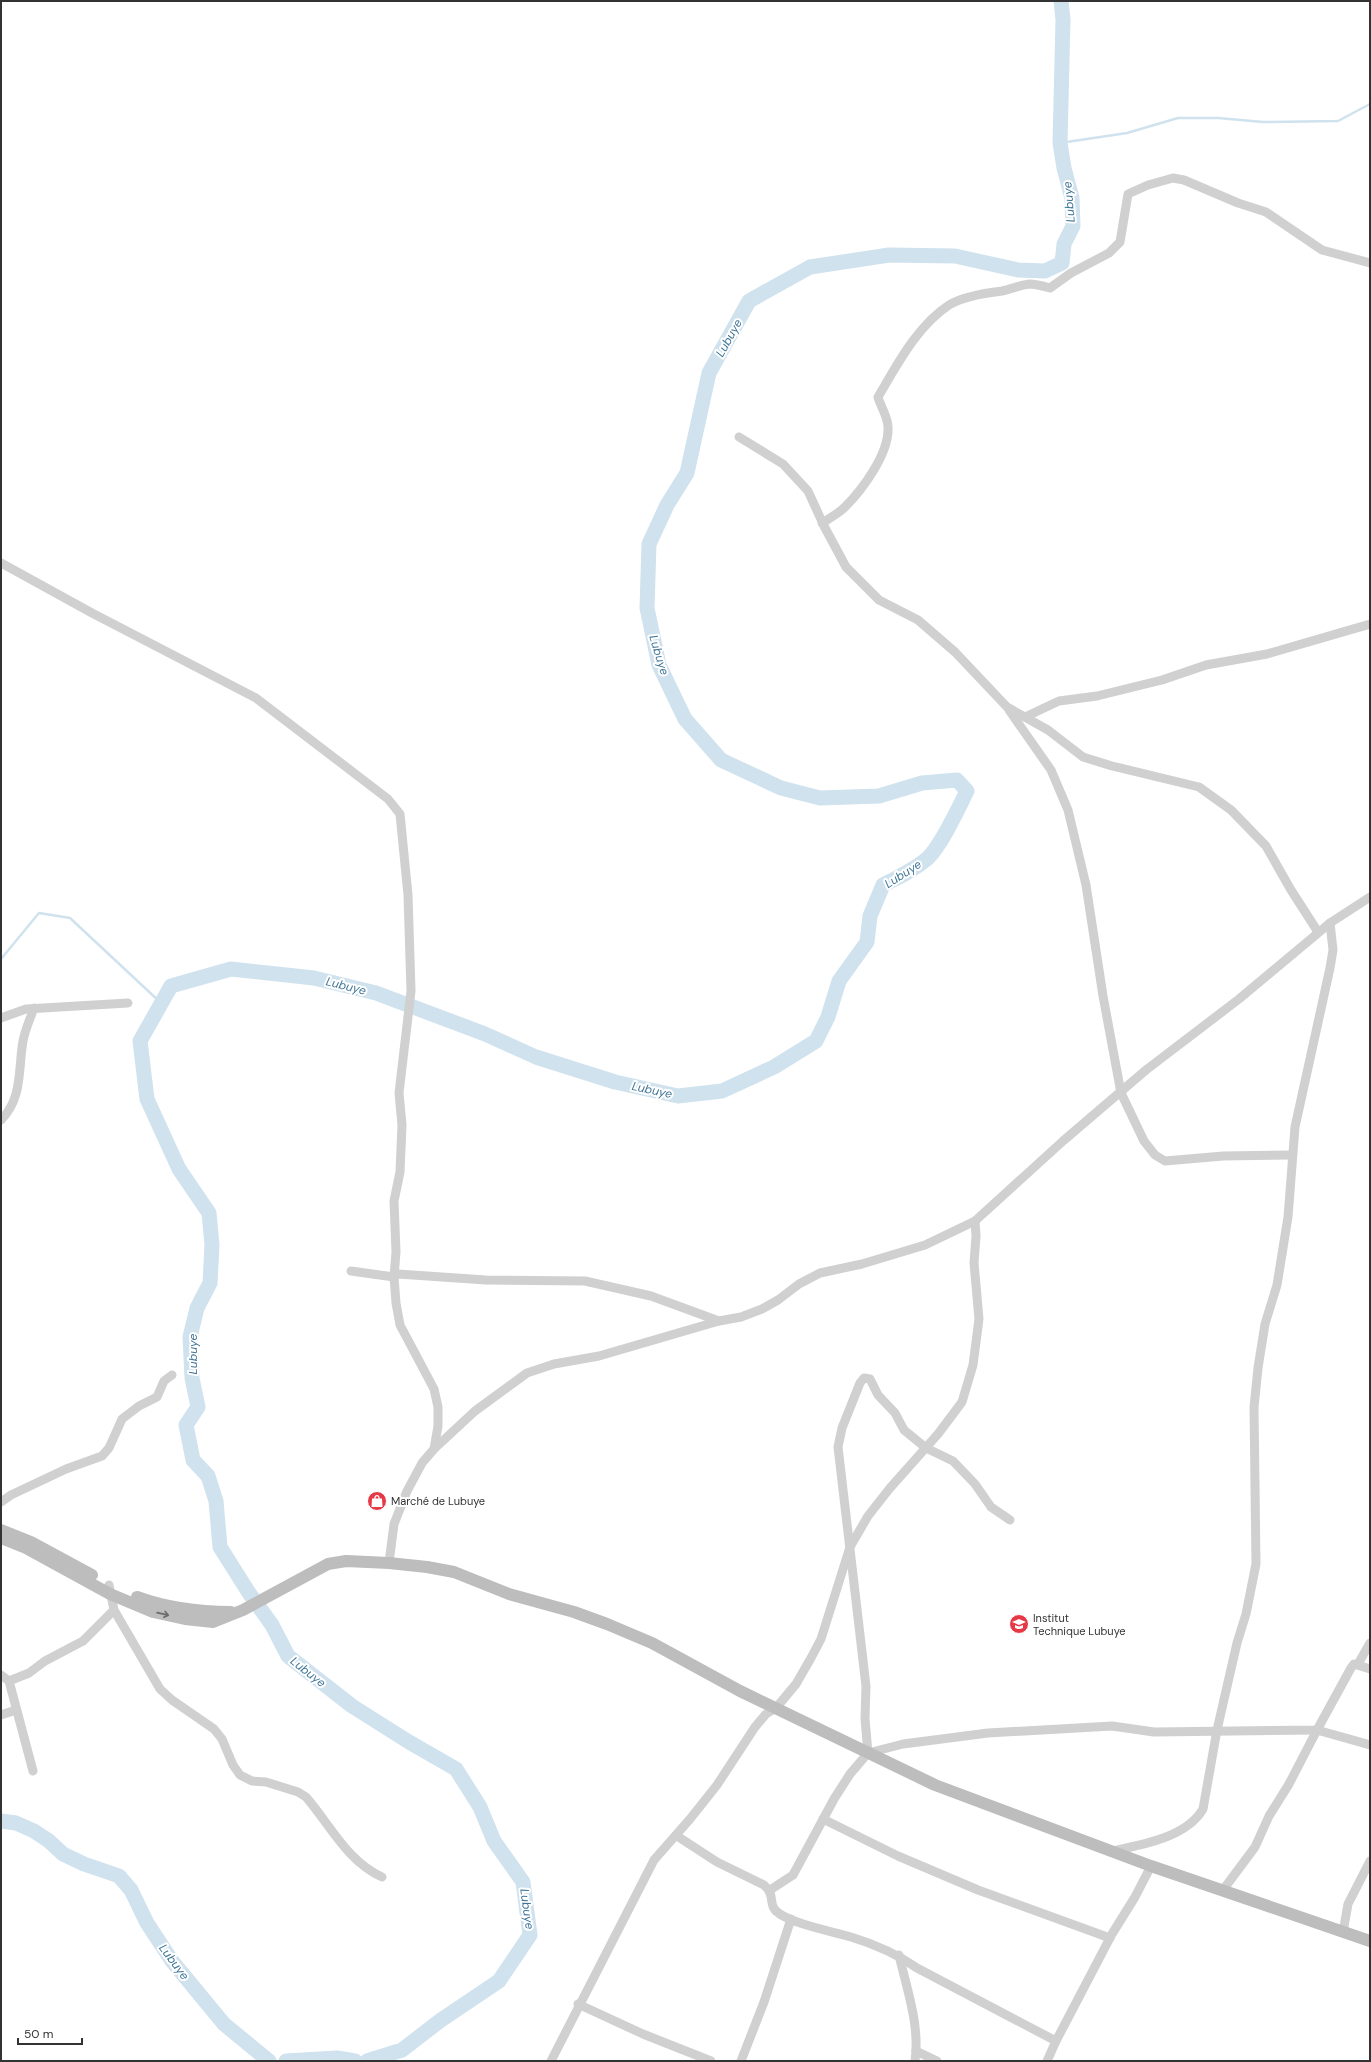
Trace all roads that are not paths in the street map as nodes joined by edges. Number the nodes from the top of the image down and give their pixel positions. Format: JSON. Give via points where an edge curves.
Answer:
{"nodes":[{"id":1,"x":1370,"y":263,"type":"edge"},
{"id":2,"x":739,"y":437,"type":"dead end"},
{"id":3,"x":822,"y":523,"type":"junction"},
{"id":4,"x":1,"y":563,"type":"edge"},
{"id":5,"x":1370,"y":624,"type":"edge"},
{"id":6,"x":1007,"y":707,"type":"junction"},
{"id":7,"x":1025,"y":717,"type":"junction"},
{"id":8,"x":1370,"y":897,"type":"edge"},
{"id":9,"x":1330,"y":923,"type":"junction"},
{"id":10,"x":1318,"y":932,"type":"junction"},
{"id":11,"x":128,"y":1003,"type":"dead end"},
{"id":12,"x":34,"y":1008,"type":"junction"},
{"id":13,"x":1,"y":1018,"type":"edge"},
{"id":14,"x":1121,"y":1093,"type":"junction"},
{"id":15,"x":1,"y":1120,"type":"edge"},
{"id":16,"x":1292,"y":1155,"type":"junction"},
{"id":17,"x":974,"y":1221,"type":"junction"},
{"id":18,"x":351,"y":1271,"type":"dead end"},
{"id":19,"x":394,"y":1277,"type":"junction"},
{"id":20,"x":719,"y":1321,"type":"junction"},
{"id":21,"x":172,"y":1375,"type":"dead end"},
{"id":22,"x":926,"y":1448,"type":"junction"},
{"id":23,"x":434,"y":1449,"type":"junction"},
{"id":24,"x":1,"y":1502,"type":"edge"},
{"id":25,"x":1010,"y":1520,"type":"dead end"},
{"id":26,"x":1,"y":1530,"type":"edge"},
{"id":27,"x":1,"y":1538,"type":"edge"},
{"id":28,"x":850,"y":1547,"type":"junction"},
{"id":29,"x":389,"y":1563,"type":"junction"},
{"id":30,"x":110,"y":1590,"type":"junction"},
{"id":31,"x":114,"y":1610,"type":"junction"},
{"id":32,"x":1370,"y":1643,"type":"edge"},
{"id":33,"x":1358,"y":1664,"type":"junction"},
{"id":34,"x":1370,"y":1669,"type":"edge"},
{"id":35,"x":1,"y":1675,"type":"edge"},
{"id":36,"x":10,"y":1681,"type":"junction"},
{"id":37,"x":776,"y":1708,"type":"junction"},
{"id":38,"x":16,"y":1710,"type":"junction"},
{"id":39,"x":1,"y":1715,"type":"edge"},
{"id":40,"x":1217,"y":1730,"type":"junction"},
{"id":41,"x":1317,"y":1730,"type":"junction"},
{"id":42,"x":1370,"y":1745,"type":"edge"},
{"id":43,"x":868,"y":1753,"type":"junction"},
{"id":44,"x":33,"y":1771,"type":"dead end"},
{"id":45,"x":823,"y":1819,"type":"junction"},
{"id":46,"x":677,"y":1836,"type":"junction"},
{"id":47,"x":1112,"y":1851,"type":"junction"},
{"id":48,"x":1370,"y":1861,"type":"edge"},
{"id":49,"x":1151,"y":1866,"type":"junction"},
{"id":50,"x":382,"y":1877,"type":"dead end"},
{"id":51,"x":770,"y":1890,"type":"junction"},
{"id":52,"x":1223,"y":1890,"type":"junction"},
{"id":53,"x":791,"y":1919,"type":"junction"},
{"id":54,"x":1344,"y":1932,"type":"junction"},
{"id":55,"x":1110,"y":1938,"type":"junction"},
{"id":56,"x":1370,"y":1941,"type":"edge"},
{"id":57,"x":899,"y":1955,"type":"junction"},
{"id":58,"x":578,"y":2004,"type":"junction"},
{"id":59,"x":1056,"y":2041,"type":"junction"},
{"id":60,"x":916,"y":2051,"type":"junction"},
{"id":61,"x":551,"y":2061,"type":"edge"},
{"id":62,"x":711,"y":2061,"type":"edge"},
{"id":63,"x":741,"y":2061,"type":"edge"},
{"id":64,"x":915,"y":2061,"type":"edge"},
{"id":65,"x":937,"y":2061,"type":"edge"},
{"id":66,"x":1047,"y":2061,"type":"edge"}],
"edges":[{"from":1,"to":3,"type":"street","via":[[1322,250],[1266,212],[1184,180],[1173,178],[1134,190],[1128,194],[1120,242],[1109,253],[1071,273],[1050,288],[1027,284],[955,302],[938,314],[921,332],[878,397],[887,417],[888,430],[878,462],[863,487],[848,503]]},
{"from":2,"to":3,"type":"street","via":[[783,464],[808,491]]},
{"from":3,"to":6,"type":"street","via":[[846,567],[879,600],[918,620],[955,652]]},
{"from":4,"to":19,"type":"street","via":[[256,698],[388,799],[400,814],[408,895],[411,991],[399,1093],[402,1133],[400,1172],[394,1201]]},
{"from":5,"to":7,"type":"street","via":[[1267,654],[1206,665],[1162,680],[1097,696],[1059,701]]},
{"from":6,"to":7,"type":"street"},
{"from":6,"to":14,"type":"street","via":[[1051,770],[1068,810],[1086,885]]},
{"from":7,"to":10,"type":"street","via":[[1048,730],[1083,757],[1199,787],[1231,810],[1266,846]]},
{"from":8,"to":9,"type":"street"},
{"from":9,"to":10,"type":"street"},
{"from":9,"to":16,"type":"street","via":[[1333,950],[1296,1121]]},
{"from":10,"to":14,"type":"street"},
{"from":11,"to":12,"type":"street"},
{"from":12,"to":13,"type":"street"},
{"from":12,"to":15,"type":"street","via":[[24,1038],[16,1095],[10,1111]]},
{"from":14,"to":16,"type":"street","via":[[1144,1141],[1165,1161],[1223,1156]]},
{"from":14,"to":17,"type":"street"},
{"from":16,"to":40,"type":"street","via":[[1288,1217],[1276,1285],[1265,1324],[1254,1407],[1256,1564]]},
{"from":17,"to":20,"type":"street","via":[[925,1245],[862,1264],[820,1273],[798,1284],[762,1309],[741,1317]]},
{"from":17,"to":22,"type":"street","via":[[974,1263],[979,1318],[973,1365],[962,1402]]},
{"from":18,"to":19,"type":"street"},
{"from":19,"to":20,"type":"street","via":[[398,1274],[486,1280],[585,1281],[651,1296]]},
{"from":19,"to":23,"type":"street","via":[[400,1325],[434,1389],[438,1407]]},
{"from":20,"to":23,"type":"street","via":[[619,1351],[554,1364],[526,1373],[475,1411]]},
{"from":21,"to":24,"type":"street","via":[[164,1381],[157,1397],[122,1419],[109,1448],[102,1456],[66,1469],[10,1495]]},
{"from":22,"to":25,"type":"street","via":[[953,1461],[991,1506]]},
{"from":22,"to":28,"type":"street","via":[[872,1511]]},
{"from":22,"to":28,"type":"street","via":[[904,1430],[896,1413],[878,1395],[870,1379],[864,1378],[857,1388],[842,1428],[838,1447]]},
{"from":23,"to":29,"type":"street","via":[[422,1463],[407,1491],[394,1524]]},
{"from":26,"to":30,"type":"street","via":[[60,1557]]},
{"from":27,"to":30,"type":"street"},
{"from":28,"to":37,"type":"street","via":[[821,1639],[796,1684]]},
{"from":28,"to":43,"type":"street","via":[[866,1686]]},
{"from":29,"to":30,"type":"street","via":[[346,1561],[328,1564],[241,1611],[189,1610]]},
{"from":29,"to":37,"type":"street","via":[[454,1572],[509,1594],[607,1624],[652,1643]]},
{"from":30,"to":31,"type":"street"},
{"from":31,"to":36,"type":"street","via":[[83,1641],[45,1661],[29,1673]]},
{"from":31,"to":50,"type":"street","via":[[160,1689],[214,1729],[222,1739],[240,1775],[252,1781],[266,1782],[298,1792],[306,1798],[353,1858]]},
{"from":32,"to":33,"type":"street"},
{"from":33,"to":34,"type":"street"},
{"from":33,"to":41,"type":"street","via":[[1351,1668]]},
{"from":35,"to":36,"type":"street"},
{"from":36,"to":38,"type":"street"},
{"from":37,"to":43,"type":"street"},
{"from":37,"to":46,"type":"street","via":[[766,1714],[755,1727],[717,1784]]},
{"from":38,"to":39,"type":"street"},
{"from":38,"to":44,"type":"street"},
{"from":40,"to":41,"type":"street"},
{"from":40,"to":43,"type":"street","via":[[1154,1732],[1112,1726],[988,1733],[903,1744]]},
{"from":40,"to":47,"type":"street","via":[[1203,1809],[1197,1819],[1165,1838],[1141,1846]]},
{"from":41,"to":42,"type":"street"},
{"from":41,"to":52,"type":"street","via":[[1269,1816],[1255,1847]]},
{"from":43,"to":45,"type":"street","via":[[850,1774]]},
{"from":43,"to":47,"type":"street","via":[[977,1802]]},
{"from":45,"to":51,"type":"street","via":[[793,1875]]},
{"from":45,"to":55,"type":"street","via":[[898,1856],[978,1890]]},
{"from":46,"to":51,"type":"street","via":[[712,1859]]},
{"from":46,"to":58,"type":"street","via":[[663,1849],[646,1872]]},
{"from":47,"to":49,"type":"street"},
{"from":48,"to":54,"type":"street","via":[[1348,1904]]},
{"from":49,"to":52,"type":"street"},
{"from":49,"to":55,"type":"street"},
{"from":51,"to":53,"type":"street","via":[[772,1904],[777,1912]]},
{"from":52,"to":54,"type":"street"},
{"from":53,"to":57,"type":"street","via":[[852,1937]]},
{"from":53,"to":63,"type":"street","via":[[764,2002]]},
{"from":54,"to":56,"type":"street"},
{"from":55,"to":59,"type":"street"},
{"from":57,"to":59,"type":"street","via":[[917,1968]]},
{"from":57,"to":60,"type":"street","via":[[913,2009]]},
{"from":58,"to":61,"type":"street"},
{"from":58,"to":62,"type":"street"},
{"from":59,"to":66,"type":"street"},
{"from":60,"to":64,"type":"street"},
{"from":60,"to":65,"type":"street"}]}
